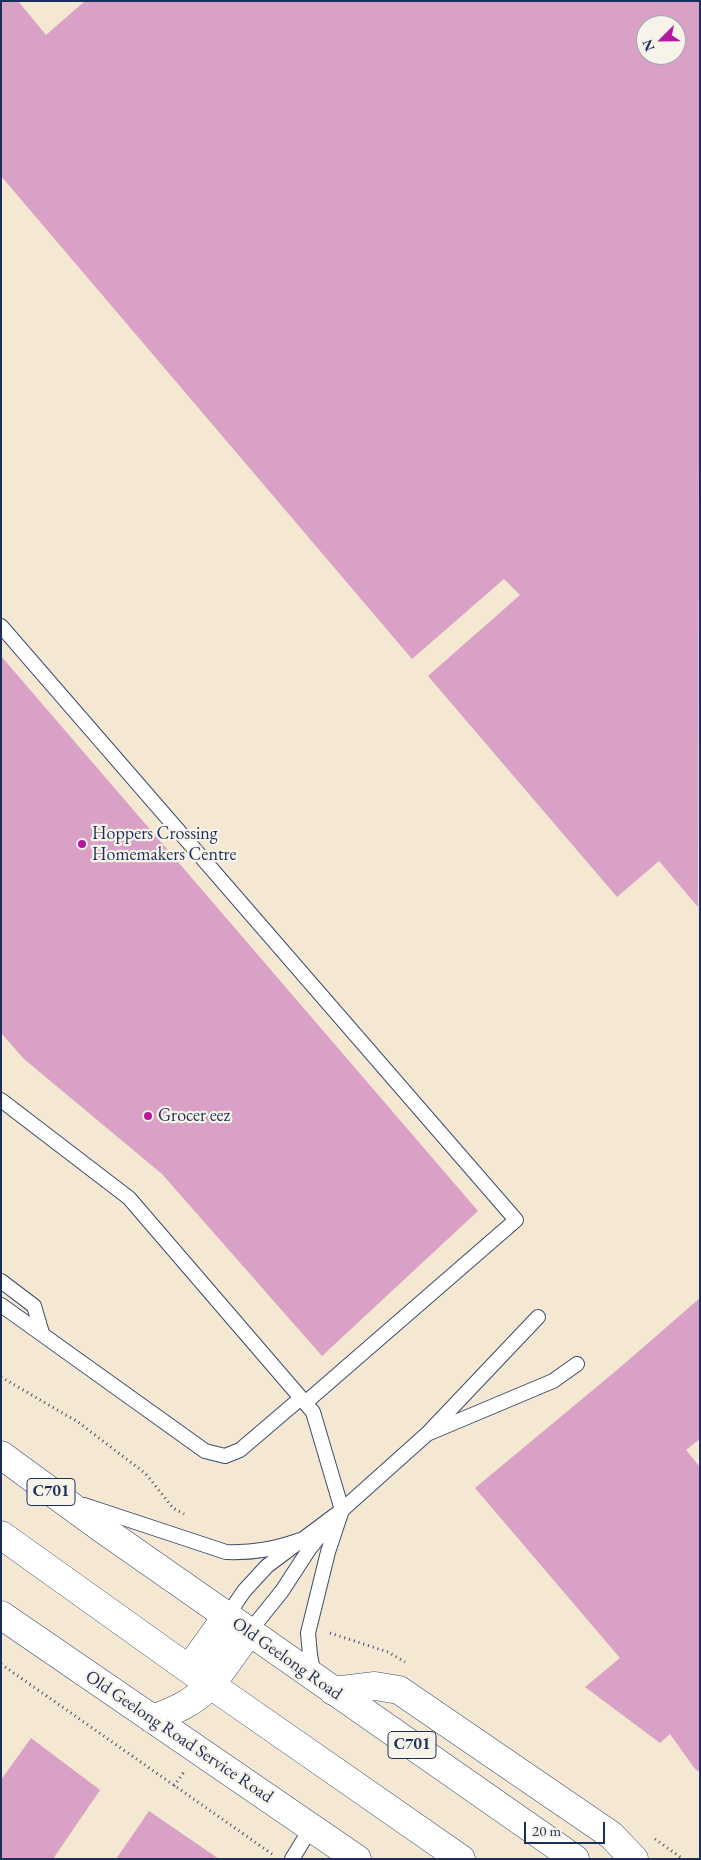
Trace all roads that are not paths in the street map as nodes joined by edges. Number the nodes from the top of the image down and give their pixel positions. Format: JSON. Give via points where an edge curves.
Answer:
{"nodes":[{"id":1,"x":1,"y":626,"type":"edge"},
{"id":2,"x":1,"y":1100,"type":"edge"},
{"id":3,"x":1,"y":1281,"type":"edge"},
{"id":4,"x":1,"y":1305,"type":"edge"},
{"id":5,"x":538,"y":1317,"type":"dead end"},
{"id":6,"x":42,"y":1333,"type":"junction"},
{"id":7,"x":577,"y":1364,"type":"dead end"},
{"id":8,"x":303,"y":1400,"type":"junction"},
{"id":9,"x":427,"y":1434,"type":"junction"},
{"id":10,"x":1,"y":1456,"type":"edge"},
{"id":11,"x":57,"y":1496,"type":"junction"},
{"id":12,"x":342,"y":1510,"type":"junction"},
{"id":13,"x":1,"y":1535,"type":"edge"},
{"id":14,"x":300,"y":1540,"type":"junction"},
{"id":15,"x":1,"y":1615,"type":"edge"},
{"id":16,"x":238,"y":1624,"type":"junction"},
{"id":17,"x":189,"y":1669,"type":"junction"},
{"id":18,"x":324,"y":1684,"type":"junction"},
{"id":19,"x":212,"y":1685,"type":"junction"},
{"id":20,"x":152,"y":1719,"type":"junction"},
{"id":21,"x":311,"y":1828,"type":"junction"},
{"id":22,"x":568,"y":1855,"type":"edge"},
{"id":23,"x":292,"y":1859,"type":"edge"},
{"id":24,"x":357,"y":1859,"type":"edge"},
{"id":25,"x":461,"y":1859,"type":"edge"},
{"id":26,"x":634,"y":1859,"type":"edge"}],
"edges":[{"from":1,"to":8,"type":"lane","via":[[516,1220]]},
{"from":2,"to":8,"type":"lane","via":[[129,1198]]},
{"from":3,"to":6,"type":"lane","via":[[34,1306]]},
{"from":4,"to":6,"type":"lane"},
{"from":5,"to":9,"type":"lane"},
{"from":6,"to":8,"type":"lane","via":[[205,1451],[224,1456],[240,1450]]},
{"from":7,"to":9,"type":"lane","via":[[553,1381]]},
{"from":8,"to":12,"type":"lane","via":[[313,1412]]},
{"from":9,"to":12,"type":"lane"},
{"from":10,"to":11,"type":"main road","name":"Old Geelong Road","number":"C701"},
{"from":11,"to":14,"type":"lane","via":[[226,1552],[274,1549]]},
{"from":11,"to":16,"type":"main road","name":"Old Geelong Road","number":"C701"},
{"from":12,"to":14,"type":"lane"},
{"from":12,"to":16,"type":"lane","via":[[310,1548],[282,1591]]},
{"from":12,"to":18,"type":"lane","via":[[308,1633],[310,1654]]},
{"from":13,"to":17,"type":"main road"},
{"from":14,"to":16,"type":"lane","via":[[267,1566],[244,1591]]},
{"from":15,"to":20,"type":"main road","name":"Old Geelong Road Service Road"},
{"from":16,"to":17,"type":"main road"},
{"from":16,"to":18,"type":"main road","name":"Old Geelong Road","number":"C701"},
{"from":16,"to":19,"type":"main road"},
{"from":17,"to":19,"type":"main road"},
{"from":18,"to":22,"type":"main road","name":"Old Geelong Road","number":"C701"},
{"from":18,"to":26,"type":"main road","via":[[399,1690],[611,1835]]},
{"from":19,"to":20,"type":"main road","via":[[197,1699]]},
{"from":19,"to":25,"type":"main road"},
{"from":20,"to":21,"type":"main road","name":"Old Geelong Road Service Road"},
{"from":21,"to":23,"type":"lane"},
{"from":21,"to":24,"type":"main road","name":"Old Geelong Road Service Road"}]}
